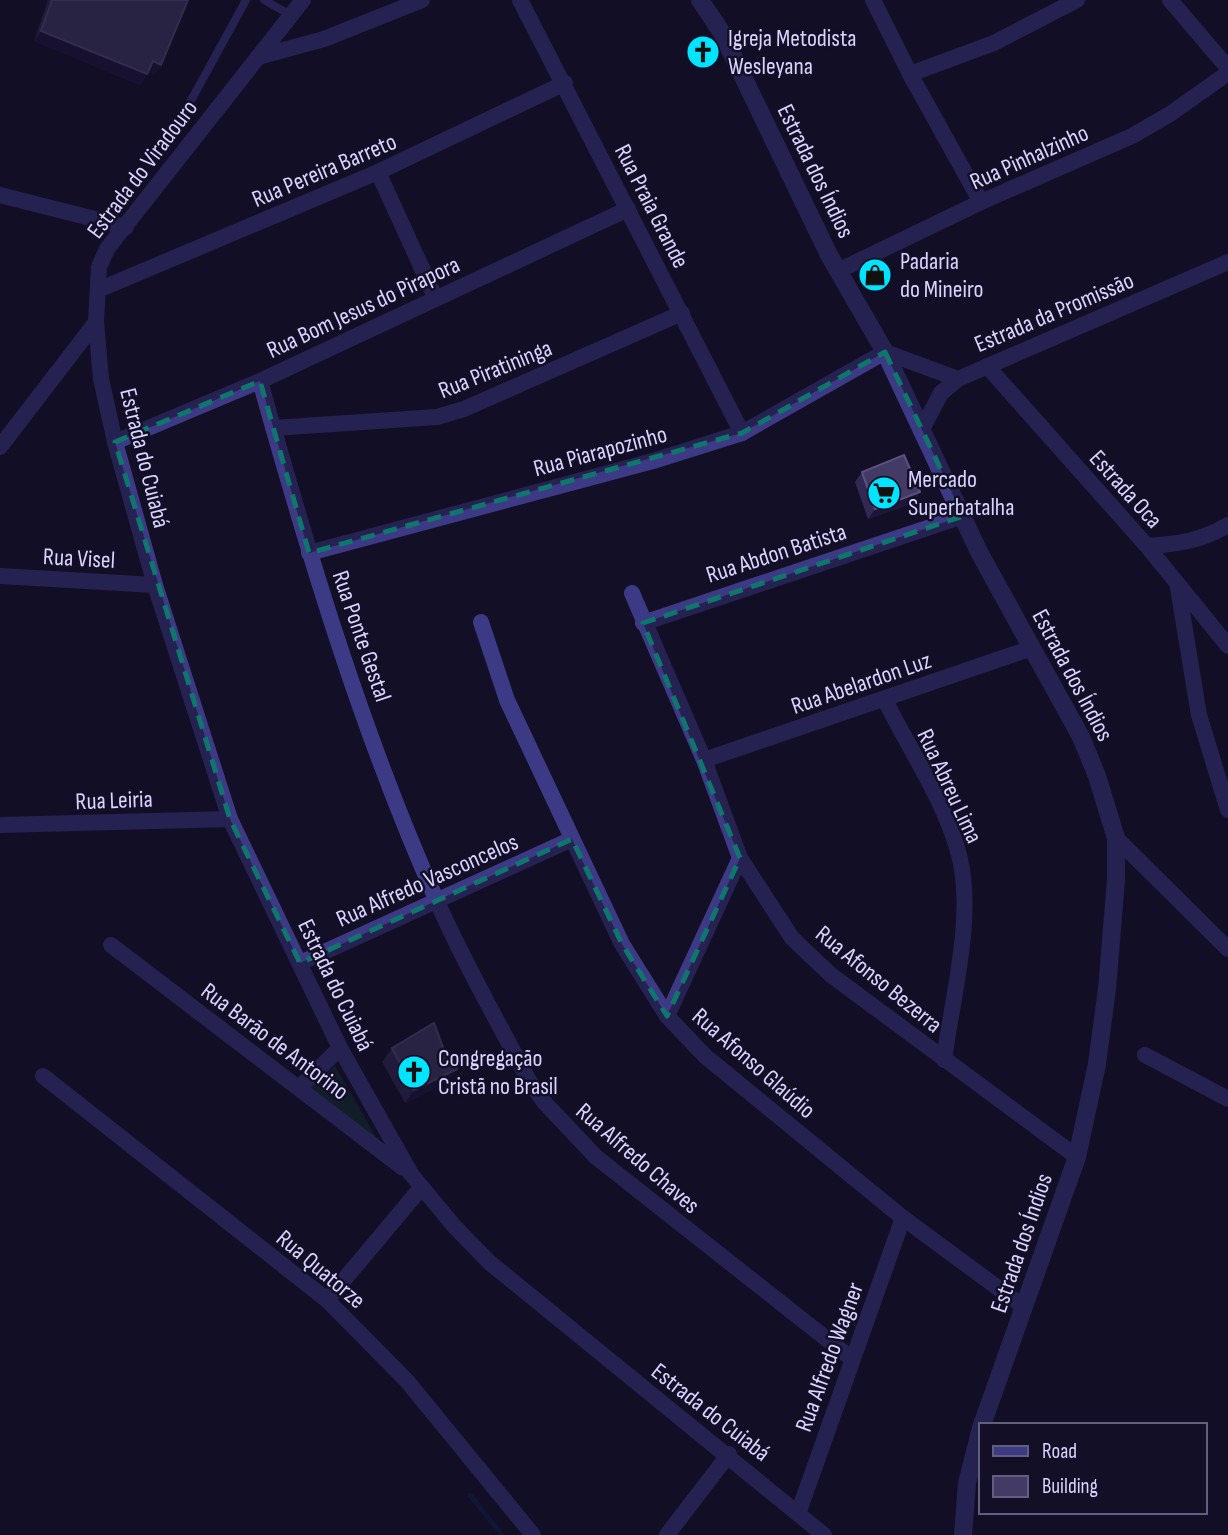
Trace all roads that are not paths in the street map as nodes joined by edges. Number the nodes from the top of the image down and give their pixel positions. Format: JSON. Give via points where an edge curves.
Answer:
{"nodes":[{"id":1,"x":246,"y":0,"type":"edge"},
{"id":2,"x":264,"y":0,"type":"edge"},
{"id":3,"x":303,"y":0,"type":"edge"},
{"id":4,"x":422,"y":0,"type":"edge"},
{"id":5,"x":520,"y":0,"type":"edge"},
{"id":6,"x":700,"y":0,"type":"edge"},
{"id":7,"x":873,"y":0,"type":"edge"},
{"id":8,"x":1077,"y":0,"type":"edge"},
{"id":9,"x":1170,"y":0,"type":"edge"},
{"id":10,"x":291,"y":15,"type":"junction"},
{"id":11,"x":258,"y":57,"type":"junction"},
{"id":12,"x":1228,"y":70,"type":"edge"},
{"id":13,"x":910,"y":74,"type":"junction"},
{"id":14,"x":565,"y":83,"type":"junction"},
{"id":15,"x":188,"y":106,"type":"dead end"},
{"id":16,"x":378,"y":173,"type":"junction"},
{"id":17,"x":0,"y":195,"type":"edge"},
{"id":18,"x":981,"y":202,"type":"junction"},
{"id":19,"x":628,"y":209,"type":"junction"},
{"id":20,"x":126,"y":227,"type":"junction"},
{"id":21,"x":1228,"y":262,"type":"edge"},
{"id":22,"x":841,"y":270,"type":"junction"},
{"id":23,"x":98,"y":290,"type":"junction"},
{"id":24,"x":435,"y":297,"type":"junction"},
{"id":25,"x":682,"y":313,"type":"junction"},
{"id":26,"x":96,"y":322,"type":"junction"},
{"id":27,"x":885,"y":352,"type":"junction"},
{"id":28,"x":987,"y":366,"type":"junction"},
{"id":29,"x":958,"y":379,"type":"junction"},
{"id":30,"x":260,"y":381,"type":"junction"},
{"id":31,"x":273,"y":428,"type":"junction"},
{"id":32,"x":921,"y":431,"type":"junction"},
{"id":33,"x":743,"y":433,"type":"junction"},
{"id":34,"x":115,"y":442,"type":"junction"},
{"id":35,"x":0,"y":447,"type":"edge"},
{"id":36,"x":963,"y":516,"type":"junction"},
{"id":37,"x":1228,"y":525,"type":"edge"},
{"id":38,"x":1147,"y":546,"type":"junction"},
{"id":39,"x":309,"y":553,"type":"junction"},
{"id":40,"x":0,"y":576,"type":"edge"},
{"id":41,"x":155,"y":585,"type":"junction"},
{"id":42,"x":1178,"y":587,"type":"junction"},
{"id":43,"x":632,"y":593,"type":"dead end"},
{"id":44,"x":481,"y":622,"type":"dead end"},
{"id":45,"x":643,"y":623,"type":"junction"},
{"id":46,"x":1228,"y":646,"type":"edge"},
{"id":47,"x":1032,"y":648,"type":"junction"},
{"id":48,"x":885,"y":700,"type":"junction"},
{"id":49,"x":704,"y":760,"type":"junction"},
{"id":50,"x":1228,"y":810,"type":"edge"},
{"id":51,"x":230,"y":819,"type":"junction"},
{"id":52,"x":0,"y":825,"type":"edge"},
{"id":53,"x":1116,"y":838,"type":"junction"},
{"id":54,"x":572,"y":839,"type":"junction"},
{"id":55,"x":740,"y":858,"type":"junction"},
{"id":56,"x":436,"y":901,"type":"junction"},
{"id":57,"x":111,"y":945,"type":"dead end"},
{"id":58,"x":1228,"y":949,"type":"edge"},
{"id":59,"x":300,"y":963,"type":"junction"},
{"id":60,"x":667,"y":1016,"type":"junction"},
{"id":61,"x":340,"y":1048,"type":"junction"},
{"id":62,"x":1145,"y":1055,"type":"dead end"},
{"id":63,"x":944,"y":1060,"type":"junction"},
{"id":64,"x":43,"y":1076,"type":"dead end"},
{"id":65,"x":299,"y":1088,"type":"junction"},
{"id":66,"x":1228,"y":1100,"type":"edge"},
{"id":67,"x":1077,"y":1157,"type":"junction"},
{"id":68,"x":411,"y":1174,"type":"junction"},
{"id":69,"x":421,"y":1188,"type":"junction"},
{"id":70,"x":903,"y":1218,"type":"junction"},
{"id":71,"x":327,"y":1300,"type":"junction"},
{"id":72,"x":1024,"y":1307,"type":"junction"},
{"id":73,"x":852,"y":1359,"type":"junction"},
{"id":74,"x":983,"y":1423,"type":"edge"},
{"id":75,"x":979,"y":1437,"type":"edge"},
{"id":76,"x":729,"y":1454,"type":"junction"},
{"id":77,"x":799,"y":1511,"type":"junction"},
{"id":78,"x":533,"y":1535,"type":"edge"},
{"id":79,"x":667,"y":1535,"type":"edge"},
{"id":80,"x":824,"y":1535,"type":"edge"},
{"id":81,"x":963,"y":1535,"type":"edge"}],
"edges":[{"from":1,"to":15,"type":"lane"},
{"from":2,"to":10,"type":"lane"},
{"from":3,"to":10,"type":"street","name":"Estrada do Viradouro"},
{"from":4,"to":11,"type":"street","via":[[324,38]]},
{"from":5,"to":14,"type":"street","name":"Rua Praia Grande"},
{"from":6,"to":22,"type":"street","name":"Estrada dos Índios","via":[[722,33],[829,255]]},
{"from":7,"to":13,"type":"street"},
{"from":8,"to":13,"type":"street","via":[[994,43]]},
{"from":9,"to":12,"type":"street"},
{"from":10,"to":11,"type":"street","name":"Estrada do Viradouro"},
{"from":11,"to":20,"type":"street","name":"Estrada do Viradouro"},
{"from":12,"to":18,"type":"street","name":"Rua Pinhalzinho","via":[[1132,136]]},
{"from":13,"to":18,"type":"street"},
{"from":14,"to":16,"type":"street","name":"Rua Pereira Barreto"},
{"from":14,"to":19,"type":"street","name":"Rua Praia Grande"},
{"from":16,"to":23,"type":"street","name":"Rua Pereira Barreto"},
{"from":16,"to":24,"type":"street"},
{"from":17,"to":20,"type":"street"},
{"from":18,"to":22,"type":"street","name":"Rua Pinhalzinho"},
{"from":19,"to":24,"type":"street","name":"Rua Bom Jesus do Pirapora"},
{"from":19,"to":25,"type":"street","name":"Rua Praia Grande"},
{"from":20,"to":23,"type":"street","name":"Estrada do Viradouro","via":[[99,267]]},
{"from":21,"to":28,"type":"street","name":"Estrada da Promissão"},
{"from":22,"to":27,"type":"street","name":"Estrada dos Índios"},
{"from":23,"to":26,"type":"street","name":"Estrada do Viradouro"},
{"from":24,"to":30,"type":"street","name":"Rua Bom Jesus do Pirapora"},
{"from":25,"to":31,"type":"street","name":"Rua Piratininga","via":[[437,417]]},
{"from":25,"to":33,"type":"street","name":"Rua Praia Grande"},
{"from":26,"to":34,"type":"street","name":"Estrada do Cuiabá","via":[[101,379]]},
{"from":26,"to":35,"type":"street"},
{"from":27,"to":29,"type":"street"},
{"from":27,"to":32,"type":"street","name":"Estrada dos Índios"},
{"from":27,"to":33,"type":"street","name":"Rua Piarapozinho"},
{"from":28,"to":29,"type":"street","name":"Estrada da Promissão"},
{"from":28,"to":38,"type":"street","name":"Estrada Oca"},
{"from":29,"to":32,"type":"street","name":"Estrada da Promissão","via":[[941,393]]},
{"from":30,"to":31,"type":"street","name":"Rua Ponte Gestal"},
{"from":30,"to":34,"type":"street","name":"Rua Bom Jesus do Pirapora"},
{"from":31,"to":39,"type":"street","name":"Rua Ponte Gestal"},
{"from":32,"to":36,"type":"street","name":"Estrada dos Índios"},
{"from":33,"to":39,"type":"street","name":"Rua Piarapozinho"},
{"from":34,"to":41,"type":"street","name":"Estrada do Cuiabá"},
{"from":36,"to":45,"type":"street","name":"Rua Abdon Batista"},
{"from":36,"to":47,"type":"street","name":"Estrada dos Índios"},
{"from":37,"to":38,"type":"street","via":[[1207,538]]},
{"from":38,"to":42,"type":"street","name":"Estrada Oca"},
{"from":39,"to":56,"type":"street","name":"Rua Ponte Gestal","via":[[378,755]]},
{"from":40,"to":41,"type":"street","name":"Rua Visel"},
{"from":41,"to":51,"type":"street","name":"Estrada do Cuiabá"},
{"from":42,"to":46,"type":"street","name":"Estrada Oca"},
{"from":42,"to":50,"type":"street","via":[[1199,715]]},
{"from":43,"to":45,"type":"street","name":"Rua Afonso Bezerra"},
{"from":44,"to":54,"type":"street","name":"Rua Afonso Glaúdio","via":[[507,700]]},
{"from":45,"to":49,"type":"street","name":"Rua Afonso Bezerra"},
{"from":47,"to":48,"type":"street","name":"Rua Abelardon Luz"},
{"from":47,"to":53,"type":"street","name":"Estrada dos Índios","via":[[1081,737]]},
{"from":48,"to":49,"type":"street","name":"Rua Abelardon Luz"},
{"from":48,"to":63,"type":"street","name":"Rua Abreu Lima","via":[[947,824],[960,860],[963,927]]},
{"from":49,"to":55,"type":"street","name":"Rua Afonso Bezerra"},
{"from":51,"to":52,"type":"street","name":"Rua Leiria"},
{"from":51,"to":59,"type":"street","name":"Estrada do Cuiabá"},
{"from":53,"to":58,"type":"street"},
{"from":53,"to":67,"type":"street","name":"Estrada dos Índios","via":[[1107,989]]},
{"from":54,"to":56,"type":"street","name":"Rua Alfredo Vasconcelos"},
{"from":54,"to":60,"type":"street","name":"Rua Afonso Glaúdio","via":[[622,944]]},
{"from":55,"to":60,"type":"street"},
{"from":55,"to":63,"type":"street","name":"Rua Afonso Bezerra","via":[[776,918],[811,957]]},
{"from":56,"to":59,"type":"street","name":"Rua Alfredo Vasconcelos"},
{"from":56,"to":73,"type":"street","name":"Rua Alfredo Chaves","via":[[528,1079],[568,1130],[677,1224]]},
{"from":57,"to":65,"type":"street","name":"Rua Barão de Antorino"},
{"from":59,"to":61,"type":"street","name":"Estrada do Cuiabá"},
{"from":60,"to":70,"type":"street","name":"Rua Afonso Glaúdio","via":[[705,1056]]},
{"from":61,"to":65,"type":"street"},
{"from":61,"to":68,"type":"street","name":"Estrada do Cuiabá"},
{"from":62,"to":66,"type":"street"},
{"from":63,"to":67,"type":"street","name":"Rua Afonso Bezerra"},
{"from":64,"to":71,"type":"street","name":"Rua Quatorze"},
{"from":65,"to":68,"type":"street","name":"Rua Barão de Antorino"},
{"from":67,"to":72,"type":"street","name":"Estrada dos Índios"},
{"from":68,"to":69,"type":"street","name":"Estrada do Cuiabá"},
{"from":69,"to":71,"type":"street"},
{"from":69,"to":76,"type":"street","name":"Estrada do Cuiabá","via":[[489,1262]]},
{"from":70,"to":72,"type":"street","name":"Rua Afonso Glaúdio"},
{"from":70,"to":73,"type":"street","name":"Rua Alfredo Wagner"},
{"from":71,"to":78,"type":"street","name":"Rua Quatorze","via":[[408,1381]]},
{"from":72,"to":74,"type":"street","name":"Estrada dos Índios"},
{"from":73,"to":77,"type":"street","name":"Rua Alfredo Wagner"},
{"from":75,"to":81,"type":"street","name":"Estrada dos Índios","via":[[967,1483]]},
{"from":76,"to":77,"type":"street","name":"Estrada do Cuiabá"},
{"from":76,"to":79,"type":"street"},
{"from":77,"to":80,"type":"street","name":"Estrada do Cuiabá"}]}
